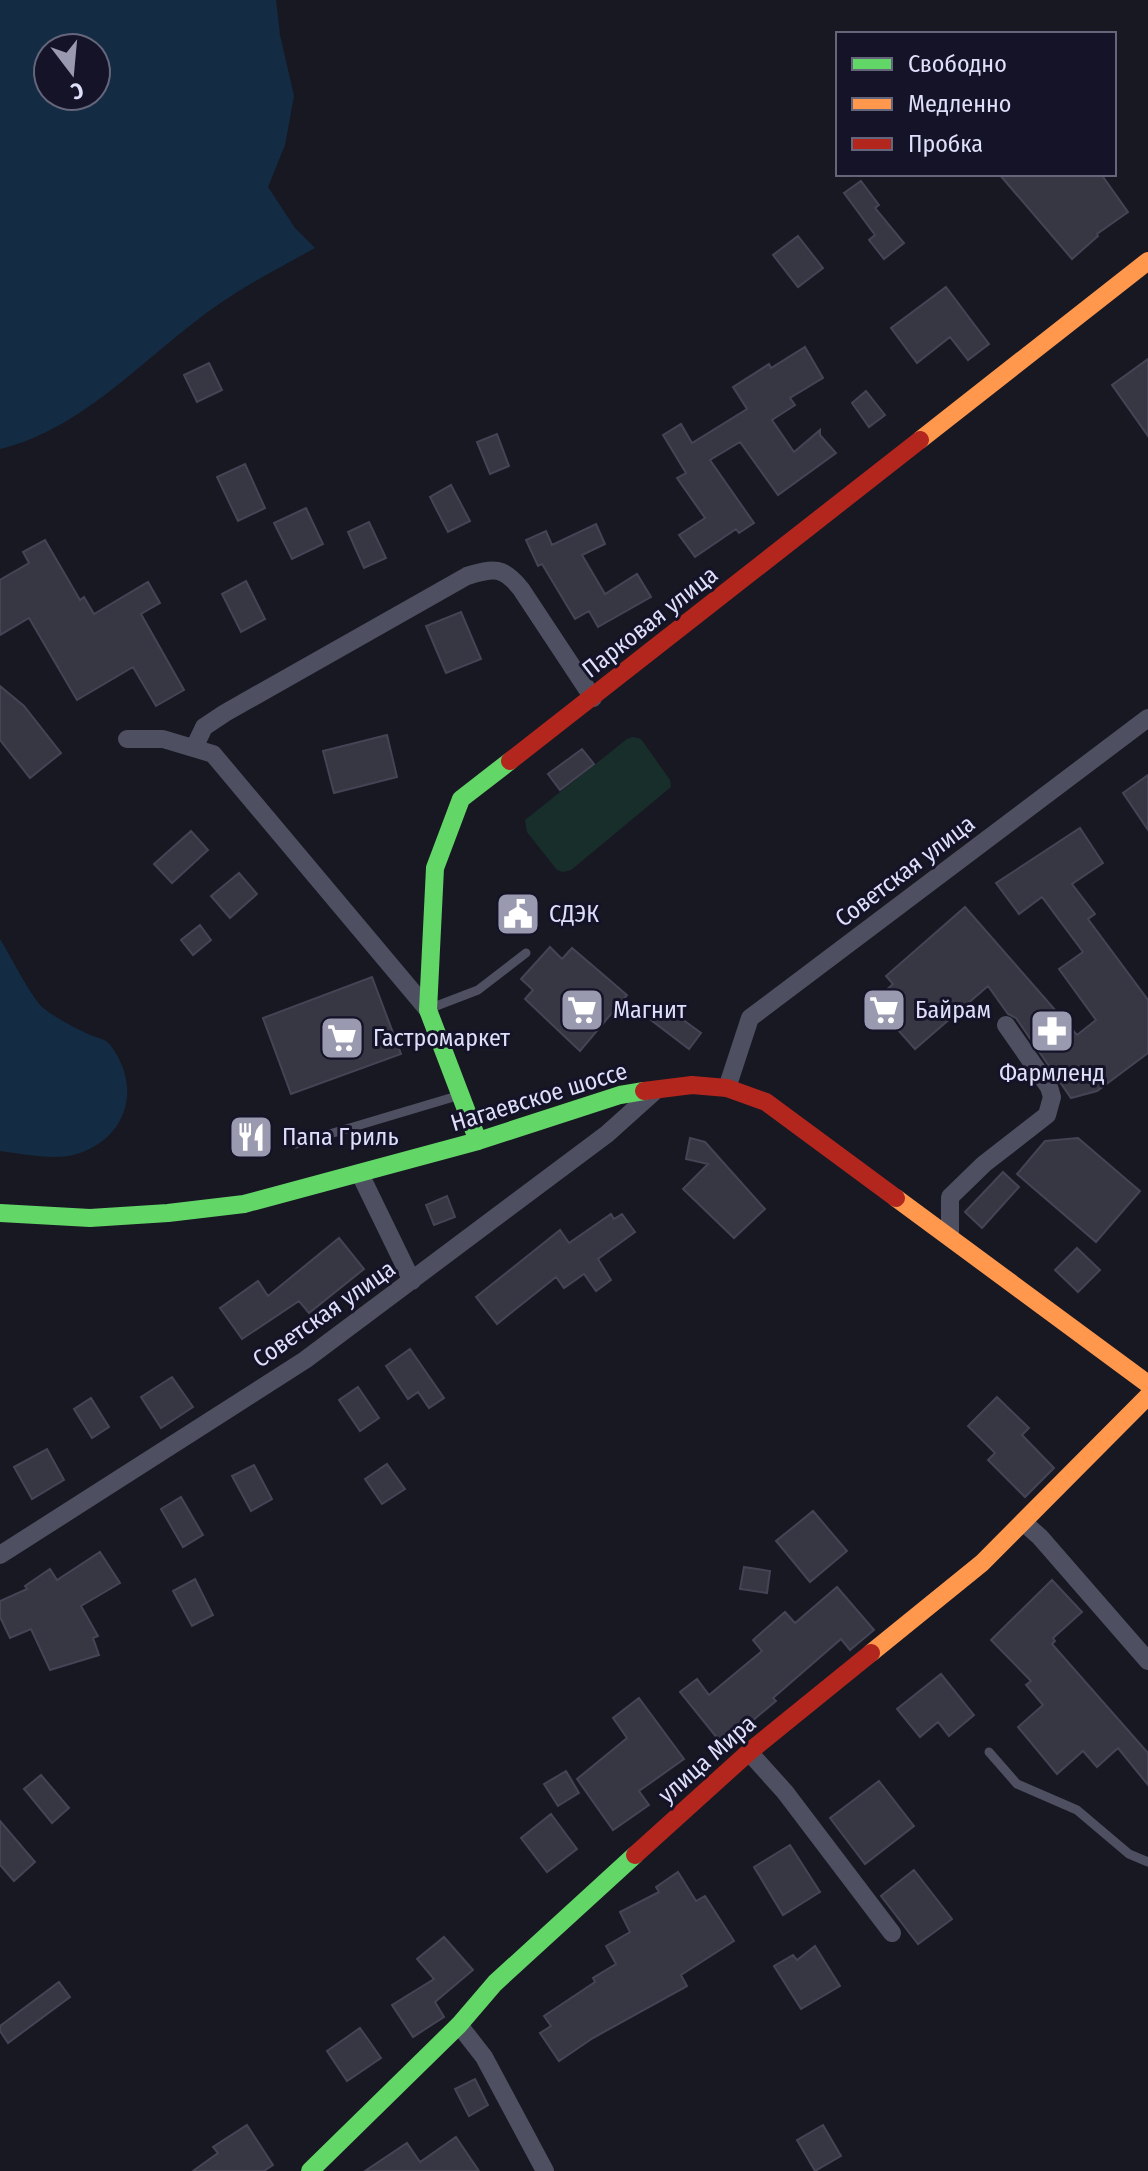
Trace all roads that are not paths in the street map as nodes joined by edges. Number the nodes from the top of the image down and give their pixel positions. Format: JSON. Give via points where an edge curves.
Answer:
{"nodes":[{"id":1,"x":1148,"y":261,"type":"edge"},
{"id":2,"x":593,"y":698,"type":"junction"},
{"id":3,"x":1146,"y":721,"type":"edge"},
{"id":4,"x":127,"y":739,"type":"dead end"},
{"id":5,"x":194,"y":748,"type":"junction"},
{"id":6,"x":526,"y":953,"type":"dead end"},
{"id":7,"x":428,"y":1010,"type":"junction"},
{"id":8,"x":1006,"y":1025,"type":"dead end"},
{"id":9,"x":659,"y":1088,"type":"junction"},
{"id":10,"x":727,"y":1088,"type":"junction"},
{"id":11,"x":460,"y":1095,"type":"junction"},
{"id":12,"x":478,"y":1141,"type":"junction"},
{"id":13,"x":296,"y":1144,"type":"dead end"},
{"id":14,"x":360,"y":1174,"type":"junction"},
{"id":15,"x":0,"y":1213,"type":"edge"},
{"id":16,"x":950,"y":1237,"type":"junction"},
{"id":17,"x":412,"y":1281,"type":"junction"},
{"id":18,"x":1148,"y":1384,"type":"edge"},
{"id":19,"x":1148,"y":1396,"type":"edge"},
{"id":20,"x":1023,"y":1522,"type":"junction"},
{"id":21,"x":0,"y":1555,"type":"edge"},
{"id":22,"x":1148,"y":1661,"type":"edge"},
{"id":23,"x":749,"y":1752,"type":"junction"},
{"id":24,"x":989,"y":1752,"type":"dead end"},
{"id":25,"x":1148,"y":1862,"type":"edge"},
{"id":26,"x":892,"y":1933,"type":"dead end"},
{"id":27,"x":459,"y":2025,"type":"junction"},
{"id":28,"x":310,"y":2171,"type":"edge"},
{"id":29,"x":545,"y":2171,"type":"edge"}],
"edges":[{"from":1,"to":2,"type":"street","name":"Парковая улица"},
{"from":2,"to":5,"type":"street","via":[[521,589],[510,575],[492,569],[467,576],[225,713],[204,727]]},
{"from":2,"to":7,"type":"street","name":"Парковая улица","via":[[461,799],[435,868]]},
{"from":3,"to":10,"type":"street","name":"Советская улица","via":[[750,1018]]},
{"from":4,"to":5,"type":"street","via":[[163,739]]},
{"from":5,"to":7,"type":"street","via":[[213,754]]},
{"from":6,"to":7,"type":"lane","via":[[478,990]]},
{"from":7,"to":11,"type":"street","name":"Парковая улица"},
{"from":8,"to":16,"type":"street","via":[[1049,1087],[1050,1108],[950,1197]]},
{"from":9,"to":10,"type":"street","name":"Нагаевское шоссе"},
{"from":9,"to":12,"type":"street","name":"Нагаевское шоссе","via":[[620,1095]]},
{"from":9,"to":17,"type":"street","name":"Советская улица","via":[[607,1134]]},
{"from":10,"to":16,"type":"street","name":"Нагаевское шоссе","via":[[766,1102]]},
{"from":11,"to":12,"type":"street","name":"Парковая улица"},
{"from":11,"to":13,"type":"lane"},
{"from":12,"to":14,"type":"street","name":"Нагаевское шоссе"},
{"from":14,"to":15,"type":"street","name":"Нагаевское шоссе","via":[[244,1204],[168,1213],[90,1218]]},
{"from":14,"to":17,"type":"street"},
{"from":16,"to":18,"type":"street","name":"Нагаевское шоссе"},
{"from":17,"to":21,"type":"street","name":"Советская улица","via":[[305,1360]]},
{"from":19,"to":20,"type":"street","name":"улица Мира"},
{"from":20,"to":22,"type":"street"},
{"from":20,"to":23,"type":"street","name":"улица Мира","via":[[982,1563]]},
{"from":23,"to":26,"type":"street"},
{"from":23,"to":27,"type":"street","name":"улица Мира","via":[[495,1983]]},
{"from":24,"to":25,"type":"lane","via":[[1017,1784],[1077,1810],[1129,1854]]},
{"from":27,"to":28,"type":"street","name":"улица Мира"},
{"from":27,"to":29,"type":"street","via":[[484,2057]]}]}
